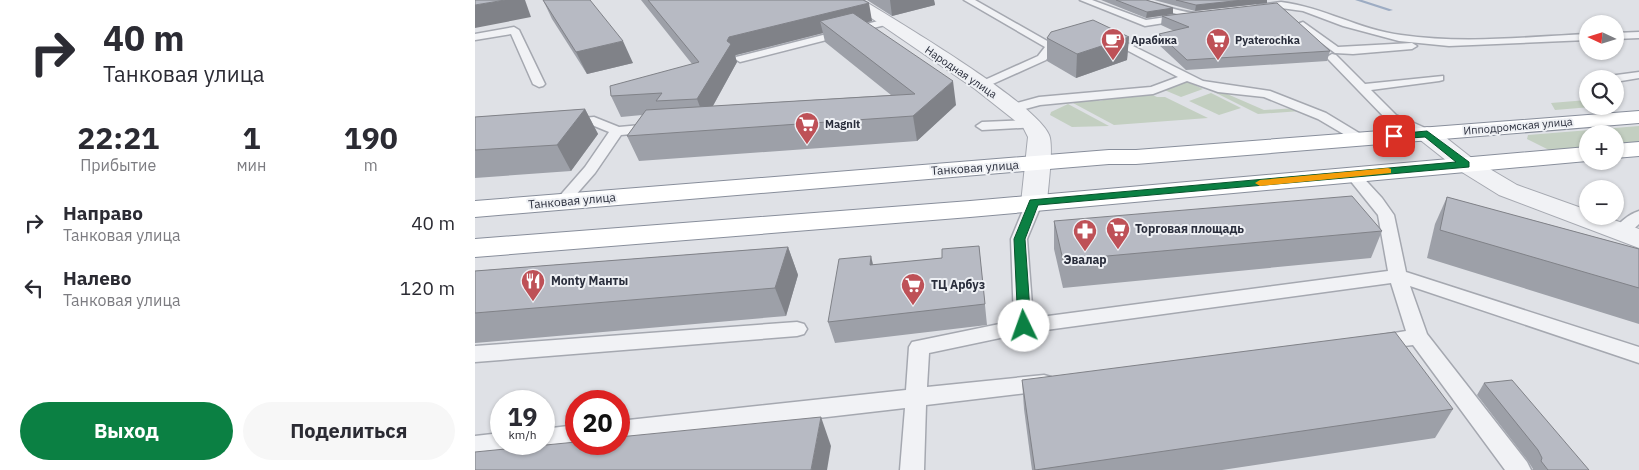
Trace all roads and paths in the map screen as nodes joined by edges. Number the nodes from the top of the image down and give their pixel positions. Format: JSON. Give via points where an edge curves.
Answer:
{"nodes":[{"id":1,"x":853,"y":0,"type":"edge"},
{"id":2,"x":968,"y":0,"type":"edge"},
{"id":3,"x":1084,"y":0,"type":"edge"},
{"id":4,"x":1137,"y":0,"type":"edge"},
{"id":5,"x":1179,"y":2,"type":"edge"},
{"id":6,"x":1167,"y":7,"type":"junction"},
{"id":7,"x":1243,"y":10,"type":"edge"},
{"id":8,"x":1219,"y":13,"type":"edge"},
{"id":9,"x":1195,"y":16,"type":"junction"},
{"id":10,"x":886,"y":22,"type":"junction"},
{"id":11,"x":1303,"y":25,"type":"edge"},
{"id":12,"x":1639,"y":35,"type":"edge"},
{"id":13,"x":1624,"y":36,"type":"edge"},
{"id":14,"x":475,"y":37,"type":"edge"},
{"id":15,"x":1579,"y":37,"type":"edge"},
{"id":16,"x":1121,"y":43,"type":"edge"},
{"id":17,"x":1449,"y":43,"type":"junction"},
{"id":18,"x":1332,"y":57,"type":"edge"},
{"id":19,"x":740,"y":59,"type":"dead end"},
{"id":20,"x":1639,"y":75,"type":"edge"},
{"id":21,"x":1624,"y":77,"type":"edge"},
{"id":22,"x":1185,"y":78,"type":"junction"},
{"id":23,"x":1439,"y":78,"type":"dead end"},
{"id":24,"x":539,"y":84,"type":"dead end"},
{"id":25,"x":982,"y":85,"type":"junction"},
{"id":26,"x":1363,"y":88,"type":"junction"},
{"id":27,"x":1014,"y":108,"type":"junction"},
{"id":28,"x":1639,"y":117,"type":"edge"},
{"id":29,"x":554,"y":124,"type":"edge"},
{"id":30,"x":1032,"y":124,"type":"junction"},
{"id":31,"x":982,"y":126,"type":"dead end"},
{"id":32,"x":665,"y":128,"type":"edge"},
{"id":33,"x":1498,"y":128,"type":"junction"},
{"id":34,"x":617,"y":131,"type":"junction"},
{"id":35,"x":1427,"y":134,"type":"junction"},
{"id":36,"x":1362,"y":139,"type":"junction"},
{"id":37,"x":1639,"y":149,"type":"edge"},
{"id":38,"x":1624,"y":151,"type":"edge"},
{"id":39,"x":1579,"y":155,"type":"edge"},
{"id":40,"x":1109,"y":157,"type":"junction"},
{"id":41,"x":1541,"y":158,"type":"junction"},
{"id":42,"x":1036,"y":163,"type":"junction"},
{"id":43,"x":1465,"y":164,"type":"junction"},
{"id":44,"x":982,"y":168,"type":"junction"},
{"id":45,"x":1352,"y":174,"type":"junction"},
{"id":46,"x":1122,"y":196,"type":"junction"},
{"id":47,"x":562,"y":202,"type":"junction"},
{"id":48,"x":1034,"y":203,"type":"junction"},
{"id":49,"x":984,"y":208,"type":"junction"},
{"id":50,"x":475,"y":209,"type":"edge"},
{"id":51,"x":1629,"y":234,"type":"edge"},
{"id":52,"x":475,"y":248,"type":"edge"},
{"id":53,"x":1639,"y":254,"type":"edge"},
{"id":54,"x":1398,"y":276,"type":"junction"},
{"id":55,"x":1024,"y":326,"type":"junction"},
{"id":56,"x":797,"y":329,"type":"dead end"},
{"id":57,"x":1418,"y":337,"type":"junction"},
{"id":58,"x":1359,"y":344,"type":"edge"},
{"id":59,"x":475,"y":354,"type":"edge"},
{"id":60,"x":1639,"y":355,"type":"edge"},
{"id":61,"x":1063,"y":381,"type":"edge"},
{"id":62,"x":915,"y":399,"type":"junction"},
{"id":63,"x":630,"y":430,"type":"edge"},
{"id":64,"x":490,"y":444,"type":"edge"},
{"id":65,"x":475,"y":446,"type":"edge"},
{"id":66,"x":912,"y":470,"type":"edge"},
{"id":67,"x":1519,"y":470,"type":"edge"}],
"edges":[{"from":1,"to":10,"type":"street","name":"Народная улица"},
{"from":2,"to":25,"type":"lane","via":[[1051,46],[1042,58]]},
{"from":3,"to":9,"type":"lane","via":[[1145,23]]},
{"from":4,"to":6,"type":"lane"},
{"from":5,"to":6,"type":"lane"},
{"from":6,"to":9,"type":"lane"},
{"from":7,"to":17,"type":"lane","via":[[1292,5],[1399,38]]},
{"from":8,"to":9,"type":"lane"},
{"from":10,"to":19,"type":"lane"},
{"from":10,"to":25,"type":"street","name":"Народная улица"},
{"from":11,"to":17,"type":"lane","via":[[1335,50]]},
{"from":12,"to":13,"type":"lane"},
{"from":14,"to":24,"type":"lane","via":[[514,30]]},
{"from":15,"to":17,"type":"lane"},
{"from":16,"to":22,"type":"lane"},
{"from":18,"to":26,"type":"lane"},
{"from":20,"to":21,"type":"lane"},
{"from":22,"to":27,"type":"lane","via":[[1153,90],[1039,100]]},
{"from":22,"to":36,"type":"lane","via":[[1218,88],[1266,94],[1322,116]]},
{"from":23,"to":26,"type":"lane"},
{"from":25,"to":27,"type":"street","name":"Народная улица"},
{"from":26,"to":35,"type":"lane","via":[[1392,118]]},
{"from":27,"to":30,"type":"street","name":"Народная улица"},
{"from":28,"to":33,"type":"highway","name":"Ипподромская улица"},
{"from":29,"to":34,"type":"lane","via":[[594,121]]},
{"from":30,"to":31,"type":"lane"},
{"from":30,"to":42,"type":"street","via":[[1039,137]]},
{"from":32,"to":34,"type":"lane"},
{"from":33,"to":35,"type":"highway","name":"Ипподромская улица"},
{"from":33,"to":41,"type":"highway","via":[[1501,138],[1517,149]]},
{"from":34,"to":47,"type":"lane","via":[[590,170]]},
{"from":35,"to":36,"type":"highway","name":"Танковая улица"},
{"from":35,"to":43,"type":"street"},
{"from":36,"to":40,"type":"highway","name":"Танковая улица"},
{"from":37,"to":38,"type":"highway"},
{"from":39,"to":41,"type":"highway"},
{"from":40,"to":42,"type":"highway","name":"Танковая улица"},
{"from":40,"to":46,"type":"highway","via":[[1101,166],[1099,177]]},
{"from":41,"to":43,"type":"highway"},
{"from":42,"to":44,"type":"highway","name":"Танковая улица"},
{"from":42,"to":48,"type":"street"},
{"from":43,"to":45,"type":"highway"},
{"from":43,"to":51,"type":"street","via":[[1508,190]]},
{"from":44,"to":47,"type":"highway","name":"Танковая улица"},
{"from":44,"to":49,"type":"highway","via":[[996,175],[1002,184],[997,196]]},
{"from":45,"to":46,"type":"highway"},
{"from":45,"to":54,"type":"lane","via":[[1386,215]]},
{"from":46,"to":48,"type":"highway"},
{"from":47,"to":50,"type":"highway","name":"Танковая улица"},
{"from":48,"to":49,"type":"highway"},
{"from":48,"to":55,"type":"lane","via":[[1019,239]]},
{"from":49,"to":52,"type":"highway"},
{"from":51,"to":53,"type":"lane"},
{"from":54,"to":55,"type":"lane"},
{"from":54,"to":57,"type":"lane"},
{"from":54,"to":60,"type":"lane"},
{"from":55,"to":62,"type":"lane","via":[[919,348]]},
{"from":56,"to":59,"type":"lane"},
{"from":57,"to":58,"type":"lane"},
{"from":57,"to":67,"type":"lane"},
{"from":61,"to":62,"type":"lane"},
{"from":62,"to":63,"type":"lane"},
{"from":62,"to":66,"type":"lane"},
{"from":64,"to":65,"type":"lane"}]}
